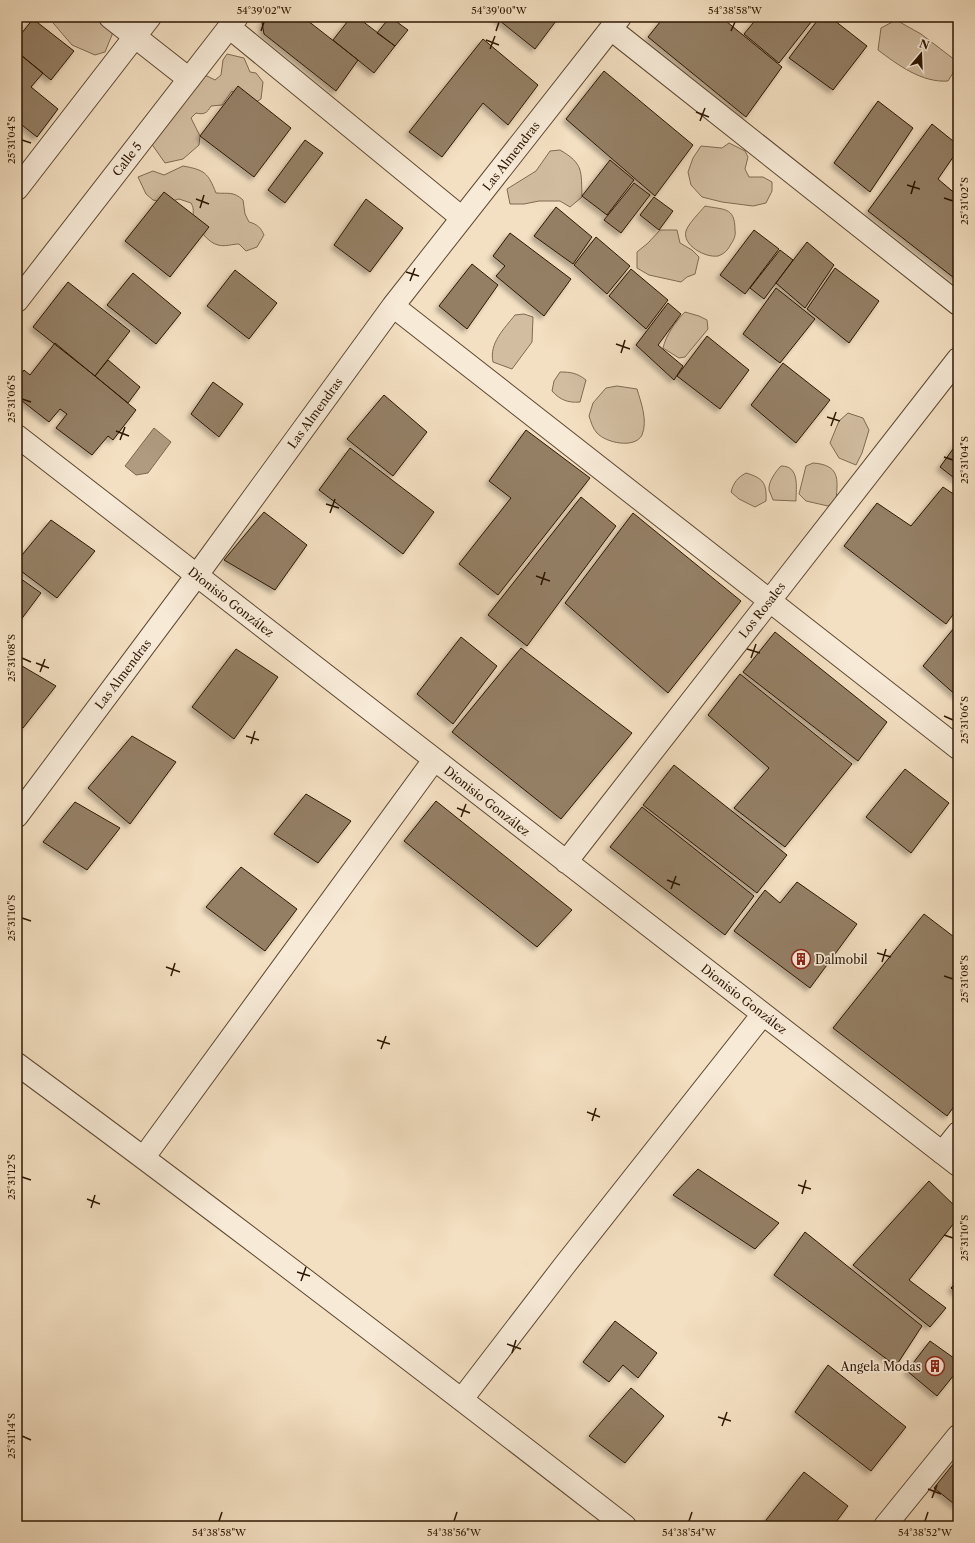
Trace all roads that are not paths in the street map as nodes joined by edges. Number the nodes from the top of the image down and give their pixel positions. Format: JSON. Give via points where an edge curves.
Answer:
{"nodes":[{"id":1,"x":110,"y":17,"type":"edge"},
{"id":2,"x":150,"y":17,"type":"edge"},
{"id":3,"x":233,"y":22,"type":"edge"},
{"id":4,"x":616,"y":23,"type":"edge"},
{"id":5,"x":135,"y":36,"type":"junction"},
{"id":6,"x":189,"y":79,"type":"junction"},
{"id":7,"x":17,"y":189,"type":"edge"},
{"id":8,"x":462,"y":218,"type":"junction"},
{"id":9,"x":17,"y":301,"type":"edge"},
{"id":10,"x":958,"y":304,"type":"edge"},
{"id":11,"x":393,"y":306,"type":"junction"},
{"id":12,"x":958,"y":359,"type":"edge"},
{"id":13,"x":17,"y":436,"type":"edge"},
{"id":14,"x":197,"y":575,"type":"junction"},
{"id":15,"x":770,"y":600,"type":"junction"},
{"id":16,"x":958,"y":748,"type":"edge"},
{"id":17,"x":434,"y":760,"type":"junction"},
{"id":18,"x":17,"y":816,"type":"edge"},
{"id":19,"x":566,"y":862,"type":"junction"},
{"id":20,"x":763,"y":1014,"type":"junction"},
{"id":21,"x":17,"y":1064,"type":"edge"},
{"id":22,"x":958,"y":1133,"type":"edge"},
{"id":23,"x":144,"y":1157,"type":"junction"},
{"id":24,"x":950,"y":1159,"type":"edge"},
{"id":25,"x":462,"y":1400,"type":"junction"},
{"id":26,"x":958,"y":1436,"type":"edge"},
{"id":27,"x":894,"y":1523,"type":"edge"},
{"id":28,"x":625,"y":1526,"type":"edge"}],
"edges":[{"from":1,"to":5,"type":"street"},
{"from":2,"to":5,"type":"street"},
{"from":3,"to":6,"type":"street","name":"Calle 5"},
{"from":3,"to":8,"type":"street"},
{"from":4,"to":8,"type":"street","name":"Las Almendras"},
{"from":4,"to":10,"type":"street"},
{"from":5,"to":6,"type":"street"},
{"from":5,"to":7,"type":"street"},
{"from":6,"to":9,"type":"street","name":"Calle 5"},
{"from":8,"to":11,"type":"street","name":"Las Almendras"},
{"from":11,"to":14,"type":"street","name":"Las Almendras"},
{"from":11,"to":15,"type":"street"},
{"from":12,"to":15,"type":"street","name":"Los Rosales"},
{"from":13,"to":14,"type":"street","name":"Dionisio González"},
{"from":14,"to":17,"type":"street","name":"Dionisio González"},
{"from":14,"to":18,"type":"street","name":"Las Almendras"},
{"from":15,"to":16,"type":"street"},
{"from":15,"to":19,"type":"street","name":"Los Rosales"},
{"from":17,"to":19,"type":"street","name":"Dionisio González"},
{"from":17,"to":23,"type":"street"},
{"from":19,"to":20,"type":"street","name":"Dionisio González"},
{"from":20,"to":24,"type":"street","name":"Dionisio González"},
{"from":20,"to":25,"type":"street"},
{"from":21,"to":23,"type":"street"},
{"from":22,"to":24,"type":"street"},
{"from":23,"to":25,"type":"street"},
{"from":25,"to":28,"type":"street"},
{"from":26,"to":27,"type":"street"}]}
